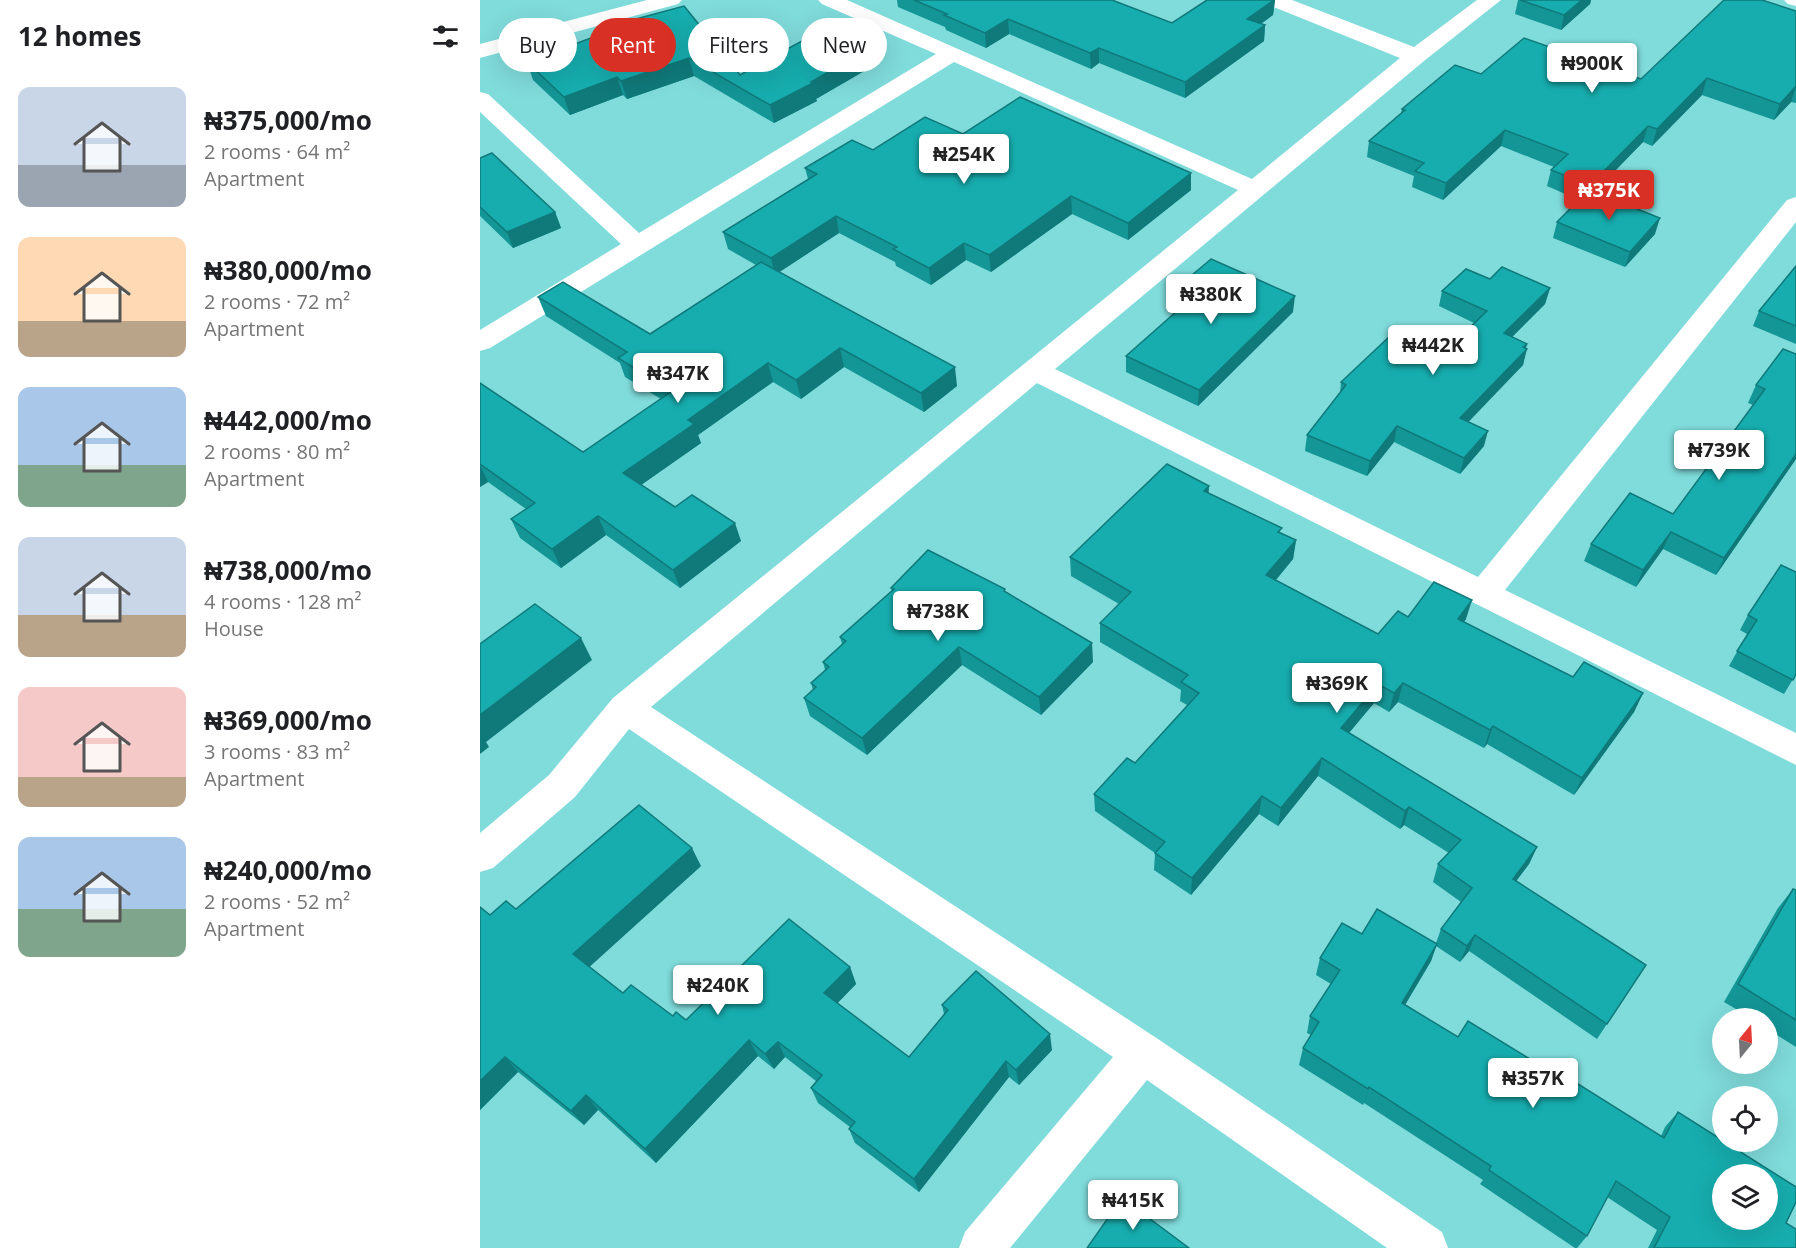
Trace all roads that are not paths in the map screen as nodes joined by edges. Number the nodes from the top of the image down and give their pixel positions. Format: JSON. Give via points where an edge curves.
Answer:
{"nodes":[{"id":1,"x":615,"y":0,"type":"edge"},
{"id":2,"x":671,"y":0,"type":"edge"},
{"id":3,"x":829,"y":0,"type":"edge"},
{"id":4,"x":1273,"y":0,"type":"edge"},
{"id":5,"x":1490,"y":0,"type":"edge"},
{"id":6,"x":480,"y":35,"type":"edge"},
{"id":7,"x":480,"y":51,"type":"edge"},
{"id":8,"x":953,"y":53,"type":"junction"},
{"id":9,"x":1416,"y":56,"type":"junction"},
{"id":10,"x":480,"y":99,"type":"edge"},
{"id":11,"x":1255,"y":189,"type":"junction"},
{"id":12,"x":1796,"y":205,"type":"edge"},
{"id":13,"x":637,"y":245,"type":"junction"},
{"id":14,"x":480,"y":342,"type":"edge"},
{"id":15,"x":1034,"y":370,"type":"junction"},
{"id":16,"x":1484,"y":593,"type":"junction"},
{"id":17,"x":626,"y":708,"type":"junction"},
{"id":18,"x":1796,"y":750,"type":"edge"},
{"id":19,"x":480,"y":856,"type":"edge"},
{"id":20,"x":1143,"y":1053,"type":"junction"},
{"id":21,"x":981,"y":1248,"type":"edge"},
{"id":22,"x":1426,"y":1248,"type":"edge"}],
"edges":[{"from":1,"to":6,"type":"street"},
{"from":2,"to":7,"type":"street"},
{"from":3,"to":8,"type":"street"},
{"from":4,"to":9,"type":"street"},
{"from":5,"to":9,"type":"street"},
{"from":8,"to":11,"type":"street"},
{"from":8,"to":13,"type":"street"},
{"from":9,"to":11,"type":"street"},
{"from":10,"to":13,"type":"street"},
{"from":11,"to":15,"type":"street"},
{"from":12,"to":16,"type":"street"},
{"from":13,"to":14,"type":"street"},
{"from":15,"to":16,"type":"street"},
{"from":15,"to":17,"type":"street"},
{"from":16,"to":18,"type":"street"},
{"from":17,"to":19,"type":"street","via":[[562,786]]},
{"from":17,"to":20,"type":"street"},
{"from":20,"to":21,"type":"street"},
{"from":20,"to":22,"type":"street"}]}
